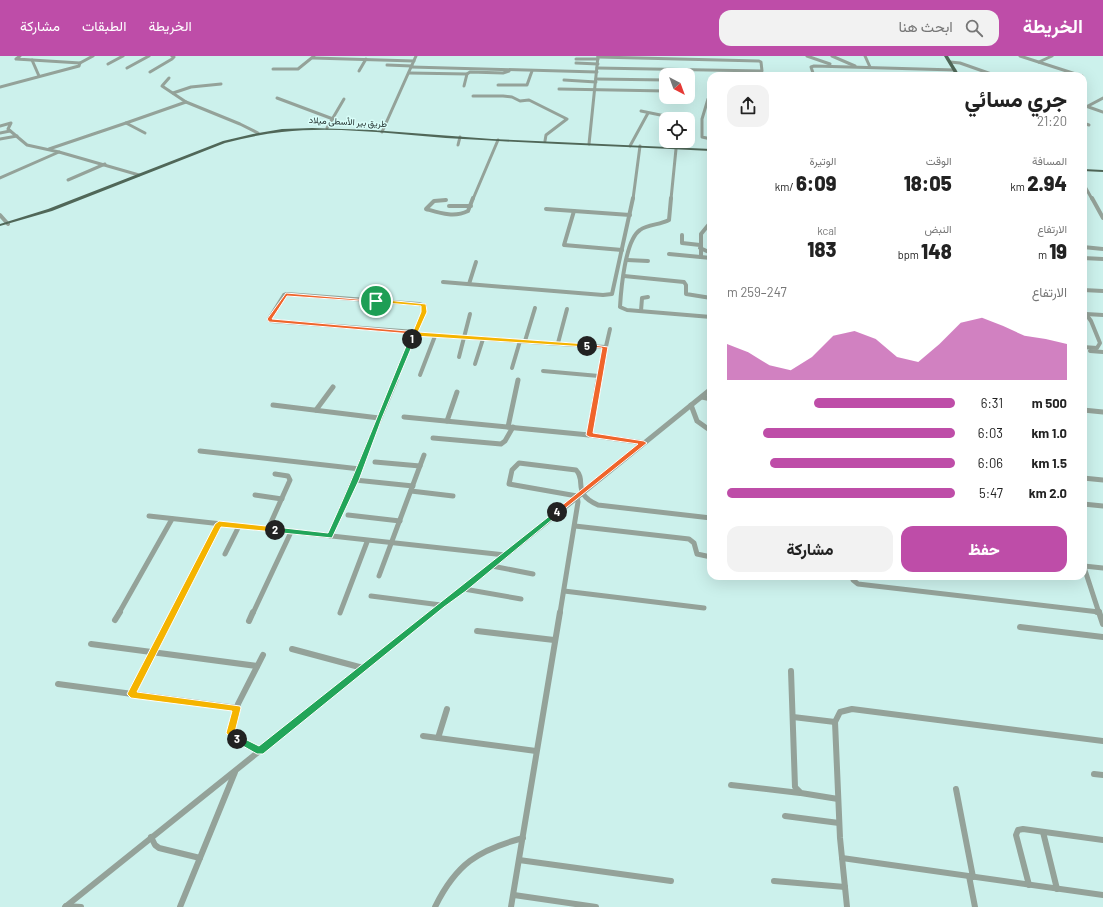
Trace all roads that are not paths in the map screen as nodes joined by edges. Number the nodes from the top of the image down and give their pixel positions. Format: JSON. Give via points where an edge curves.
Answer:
{"nodes":[{"id":1,"x":20,"y":56,"type":"edge"},
{"id":2,"x":93,"y":56,"type":"edge"},
{"id":3,"x":123,"y":56,"type":"edge"},
{"id":4,"x":149,"y":56,"type":"edge"},
{"id":5,"x":172,"y":56,"type":"edge"},
{"id":6,"x":416,"y":56,"type":"edge"},
{"id":7,"x":810,"y":56,"type":"edge"},
{"id":8,"x":832,"y":56,"type":"edge"},
{"id":9,"x":865,"y":56,"type":"edge"},
{"id":10,"x":946,"y":56,"type":"edge"},
{"id":11,"x":1020,"y":56,"type":"edge"},
{"id":12,"x":1052,"y":56,"type":"edge"},
{"id":13,"x":313,"y":57,"type":"edge"},
{"id":14,"x":598,"y":57,"type":"edge"},
{"id":15,"x":366,"y":59,"type":"junction"},
{"id":16,"x":680,"y":59,"type":"junction"},
{"id":17,"x":32,"y":60,"type":"junction"},
{"id":18,"x":414,"y":60,"type":"junction"},
{"id":19,"x":950,"y":62,"type":"junction"},
{"id":20,"x":1039,"y":62,"type":"junction"},
{"id":21,"x":80,"y":63,"type":"junction"},
{"id":22,"x":108,"y":64,"type":"dead end"},
{"id":23,"x":387,"y":65,"type":"dead end"},
{"id":24,"x":412,"y":66,"type":"junction"},
{"id":25,"x":835,"y":66,"type":"junction"},
{"id":26,"x":856,"y":67,"type":"junction"},
{"id":27,"x":870,"y":67,"type":"junction"},
{"id":28,"x":127,"y":68,"type":"dead end"},
{"id":29,"x":680,"y":68,"type":"edge"},
{"id":30,"x":273,"y":69,"type":"dead end"},
{"id":31,"x":597,"y":69,"type":"junction"},
{"id":32,"x":659,"y":70,"type":"edge"},
{"id":33,"x":695,"y":70,"type":"edge"},
{"id":34,"x":955,"y":70,"type":"joint"},
{"id":35,"x":359,"y":71,"type":"dead end"},
{"id":36,"x":532,"y":71,"type":"junction"},
{"id":37,"x":150,"y":72,"type":"dead end"},
{"id":38,"x":813,"y":72,"type":"edge"},
{"id":39,"x":986,"y":72,"type":"edge"},
{"id":40,"x":1069,"y":72,"type":"edge"},
{"id":41,"x":409,"y":73,"type":"junction"},
{"id":42,"x":467,"y":74,"type":"junction"},
{"id":43,"x":40,"y":76,"type":"junction"},
{"id":44,"x":169,"y":78,"type":"dead end"},
{"id":45,"x":564,"y":80,"type":"dead end"},
{"id":46,"x":596,"y":80,"type":"junction"},
{"id":47,"x":659,"y":80,"type":"edge"},
{"id":48,"x":221,"y":84,"type":"dead end"},
{"id":49,"x":498,"y":85,"type":"dead end"},
{"id":50,"x":464,"y":86,"type":"dead end"},
{"id":51,"x":0,"y":87,"type":"edge"},
{"id":52,"x":559,"y":89,"type":"dead end"},
{"id":53,"x":596,"y":89,"type":"junction"},
{"id":54,"x":659,"y":91,"type":"edge"},
{"id":55,"x":173,"y":93,"type":"junction"},
{"id":56,"x":473,"y":96,"type":"dead end"},
{"id":57,"x":276,"y":98,"type":"dead end"},
{"id":58,"x":1103,"y":98,"type":"edge"},
{"id":59,"x":344,"y":99,"type":"dead end"},
{"id":60,"x":186,"y":102,"type":"junction"},
{"id":61,"x":707,"y":106,"type":"edge"},
{"id":62,"x":1088,"y":106,"type":"joint"},
{"id":63,"x":641,"y":111,"type":"dead end"},
{"id":64,"x":1103,"y":112,"type":"edge"},
{"id":65,"x":648,"y":113,"type":"junction"},
{"id":66,"x":659,"y":115,"type":"edge"},
{"id":67,"x":333,"y":119,"type":"junction"},
{"id":68,"x":126,"y":122,"type":"junction"},
{"id":69,"x":0,"y":126,"type":"edge"},
{"id":70,"x":327,"y":128,"type":"junction"},
{"id":71,"x":10,"y":131,"type":"junction"},
{"id":72,"x":382,"y":132,"type":"junction"},
{"id":73,"x":0,"y":133,"type":"edge"},
{"id":74,"x":145,"y":133,"type":"dead end"},
{"id":75,"x":258,"y":133,"type":"junction"},
{"id":76,"x":16,"y":136,"type":"junction"},
{"id":77,"x":460,"y":138,"type":"junction"},
{"id":78,"x":707,"y":138,"type":"edge"},
{"id":79,"x":0,"y":139,"type":"edge"},
{"id":80,"x":498,"y":140,"type":"junction"},
{"id":81,"x":545,"y":141,"type":"junction"},
{"id":82,"x":589,"y":144,"type":"junction"},
{"id":83,"x":458,"y":145,"type":"dead end"},
{"id":84,"x":630,"y":146,"type":"junction"},
{"id":85,"x":640,"y":146,"type":"junction"},
{"id":86,"x":659,"y":147,"type":"edge"},
{"id":87,"x":676,"y":148,"type":"joint"},
{"id":88,"x":48,"y":149,"type":"junction"},
{"id":89,"x":707,"y":150,"type":"edge"},
{"id":90,"x":59,"y":152,"type":"junction"},
{"id":91,"x":105,"y":164,"type":"junction"},
{"id":92,"x":1087,"y":170,"type":"edge"},
{"id":93,"x":1103,"y":171,"type":"edge"},
{"id":94,"x":139,"y":175,"type":"junction"},
{"id":95,"x":0,"y":178,"type":"edge"},
{"id":96,"x":68,"y":180,"type":"dead end"},
{"id":97,"x":1087,"y":190,"type":"edge"},
{"id":98,"x":446,"y":200,"type":"dead end"},
{"id":99,"x":449,"y":206,"type":"dead end"},
{"id":100,"x":471,"y":206,"type":"junction"},
{"id":101,"x":546,"y":209,"type":"dead end"},
{"id":102,"x":574,"y":211,"type":"junction"},
{"id":103,"x":0,"y":215,"type":"edge"},
{"id":104,"x":630,"y":215,"type":"junction"},
{"id":105,"x":1103,"y":218,"type":"edge"},
{"id":106,"x":8,"y":224,"type":"junction"},
{"id":107,"x":0,"y":226,"type":"edge"},
{"id":108,"x":707,"y":226,"type":"edge"},
{"id":109,"x":682,"y":235,"type":"dead end"},
{"id":110,"x":700,"y":247,"type":"junction"},
{"id":111,"x":1087,"y":247,"type":"edge"},
{"id":112,"x":1103,"y":249,"type":"edge"},
{"id":113,"x":622,"y":250,"type":"junction"},
{"id":114,"x":707,"y":251,"type":"edge"},
{"id":115,"x":669,"y":254,"type":"dead end"},
{"id":116,"x":701,"y":257,"type":"junction"},
{"id":117,"x":707,"y":258,"type":"edge"},
{"id":118,"x":1087,"y":258,"type":"edge"},
{"id":119,"x":1103,"y":259,"type":"edge"},
{"id":120,"x":627,"y":260,"type":"junction"},
{"id":121,"x":648,"y":261,"type":"dead end"},
{"id":122,"x":476,"y":262,"type":"dead end"},
{"id":123,"x":624,"y":276,"type":"junction"},
{"id":124,"x":443,"y":282,"type":"dead end"},
{"id":125,"x":469,"y":284,"type":"junction"},
{"id":126,"x":1087,"y":290,"type":"edge"},
{"id":127,"x":1103,"y":291,"type":"edge"},
{"id":128,"x":648,"y":298,"type":"dead end"},
{"id":129,"x":707,"y":298,"type":"edge"},
{"id":130,"x":535,"y":308,"type":"dead end"},
{"id":131,"x":567,"y":309,"type":"dead end"},
{"id":132,"x":641,"y":311,"type":"junction"},
{"id":133,"x":470,"y":314,"type":"dead end"},
{"id":134,"x":1087,"y":314,"type":"edge"},
{"id":135,"x":1087,"y":316,"type":"edge"},
{"id":136,"x":1103,"y":316,"type":"edge"},
{"id":137,"x":707,"y":317,"type":"edge"},
{"id":138,"x":610,"y":329,"type":"dead end"},
{"id":139,"x":415,"y":333,"type":"junction"},
{"id":140,"x":435,"y":336,"type":"junction"},
{"id":141,"x":465,"y":338,"type":"junction"},
{"id":142,"x":482,"y":339,"type":"junction"},
{"id":143,"x":523,"y":341,"type":"junction"},
{"id":144,"x":558,"y":344,"type":"junction"},
{"id":145,"x":605,"y":347,"type":"junction"},
{"id":146,"x":1087,"y":349,"type":"edge"},
{"id":147,"x":1087,"y":350,"type":"edge"},
{"id":148,"x":1102,"y":353,"type":"edge"},
{"id":149,"x":458,"y":357,"type":"dead end"},
{"id":150,"x":474,"y":364,"type":"dead end"},
{"id":151,"x":512,"y":368,"type":"dead end"},
{"id":152,"x":542,"y":371,"type":"dead end"},
{"id":153,"x":420,"y":375,"type":"dead end"},
{"id":154,"x":599,"y":376,"type":"junction"},
{"id":155,"x":518,"y":380,"type":"dead end"},
{"id":156,"x":333,"y":387,"type":"dead end"},
{"id":157,"x":457,"y":392,"type":"dead end"},
{"id":158,"x":707,"y":393,"type":"edge"},
{"id":159,"x":702,"y":397,"type":"junction"},
{"id":160,"x":707,"y":398,"type":"edge"},
{"id":161,"x":273,"y":405,"type":"dead end"},
{"id":162,"x":691,"y":406,"type":"junction"},
{"id":163,"x":316,"y":410,"type":"junction"},
{"id":164,"x":1087,"y":410,"type":"edge"},
{"id":165,"x":1103,"y":412,"type":"edge"},
{"id":166,"x":404,"y":417,"type":"dead end"},
{"id":167,"x":379,"y":418,"type":"junction"},
{"id":168,"x":447,"y":421,"type":"junction"},
{"id":169,"x":510,"y":427,"type":"junction"},
{"id":170,"x":707,"y":428,"type":"edge"},
{"id":171,"x":589,"y":435,"type":"junction"},
{"id":172,"x":433,"y":438,"type":"dead end"},
{"id":173,"x":644,"y":443,"type":"junction"},
{"id":174,"x":200,"y":451,"type":"dead end"},
{"id":175,"x":424,"y":455,"type":"dead end"},
{"id":176,"x":375,"y":462,"type":"dead end"},
{"id":177,"x":420,"y":466,"type":"junction"},
{"id":178,"x":360,"y":469,"type":"junction"},
{"id":179,"x":275,"y":474,"type":"dead end"},
{"id":180,"x":1087,"y":478,"type":"edge"},
{"id":181,"x":356,"y":480,"type":"junction"},
{"id":182,"x":1103,"y":480,"type":"edge"},
{"id":183,"x":412,"y":489,"type":"junction"},
{"id":184,"x":579,"y":494,"type":"junction"},
{"id":185,"x":255,"y":495,"type":"dead end"},
{"id":186,"x":453,"y":496,"type":"dead end"},
{"id":187,"x":282,"y":499,"type":"junction"},
{"id":188,"x":1087,"y":504,"type":"edge"},
{"id":189,"x":1103,"y":506,"type":"edge"},
{"id":190,"x":348,"y":515,"type":"dead end"},
{"id":191,"x":149,"y":516,"type":"dead end"},
{"id":192,"x":707,"y":518,"type":"edge"},
{"id":193,"x":172,"y":519,"type":"junction"},
{"id":194,"x":400,"y":522,"type":"junction"},
{"id":195,"x":219,"y":524,"type":"junction"},
{"id":196,"x":239,"y":526,"type":"junction"},
{"id":197,"x":575,"y":526,"type":"junction"},
{"id":198,"x":268,"y":529,"type":"junction"},
{"id":199,"x":291,"y":532,"type":"junction"},
{"id":200,"x":330,"y":536,"type":"junction"},
{"id":201,"x":368,"y":542,"type":"junction"},
{"id":202,"x":392,"y":544,"type":"junction"},
{"id":203,"x":225,"y":554,"type":"dead end"},
{"id":204,"x":505,"y":555,"type":"junction"},
{"id":205,"x":707,"y":556,"type":"edge"},
{"id":206,"x":492,"y":566,"type":"junction"},
{"id":207,"x":1087,"y":566,"type":"edge"},
{"id":208,"x":1103,"y":568,"type":"edge"},
{"id":209,"x":533,"y":574,"type":"dead end"},
{"id":210,"x":379,"y":576,"type":"dead end"},
{"id":211,"x":1087,"y":579,"type":"edge"},
{"id":212,"x":853,"y":580,"type":"edge"},
{"id":213,"x":464,"y":589,"type":"junction"},
{"id":214,"x":564,"y":591,"type":"junction"},
{"id":215,"x":371,"y":596,"type":"dead end"},
{"id":216,"x":521,"y":599,"type":"dead end"},
{"id":217,"x":441,"y":605,"type":"junction"},
{"id":218,"x":704,"y":608,"type":"dead end"},
{"id":219,"x":1099,"y":612,"type":"junction"},
{"id":220,"x":340,"y":614,"type":"dead end"},
{"id":221,"x":115,"y":620,"type":"dead end"},
{"id":222,"x":249,"y":621,"type":"dead end"},
{"id":223,"x":1102,"y":621,"type":"edge"},
{"id":224,"x":1020,"y":628,"type":"dead end"},
{"id":225,"x":477,"y":631,"type":"dead end"},
{"id":226,"x":1103,"y":638,"type":"edge"},
{"id":227,"x":554,"y":640,"type":"junction"},
{"id":228,"x":91,"y":644,"type":"dead end"},
{"id":229,"x":292,"y":649,"type":"dead end"},
{"id":230,"x":154,"y":653,"type":"junction"},
{"id":231,"x":263,"y":655,"type":"dead end"},
{"id":232,"x":257,"y":666,"type":"junction"},
{"id":233,"x":363,"y":668,"type":"junction"},
{"id":234,"x":791,"y":670,"type":"dead end"},
{"id":235,"x":58,"y":684,"type":"dead end"},
{"id":236,"x":131,"y":694,"type":"junction"},
{"id":237,"x":237,"y":708,"type":"junction"},
{"id":238,"x":447,"y":709,"type":"dead end"},
{"id":239,"x":793,"y":717,"type":"junction"},
{"id":240,"x":835,"y":722,"type":"junction"},
{"id":241,"x":423,"y":736,"type":"dead end"},
{"id":242,"x":438,"y":738,"type":"junction"},
{"id":243,"x":1103,"y":741,"type":"edge"},
{"id":244,"x":260,"y":751,"type":"junction"},
{"id":245,"x":536,"y":751,"type":"junction"},
{"id":246,"x":235,"y":771,"type":"junction"},
{"id":247,"x":1094,"y":774,"type":"dead end"},
{"id":248,"x":1103,"y":775,"type":"edge"},
{"id":249,"x":731,"y":785,"type":"dead end"},
{"id":250,"x":956,"y":789,"type":"dead end"},
{"id":251,"x":801,"y":793,"type":"junction"},
{"id":252,"x":838,"y":799,"type":"junction"},
{"id":253,"x":785,"y":816,"type":"dead end"},
{"id":254,"x":839,"y":823,"type":"junction"},
{"id":255,"x":1043,"y":832,"type":"junction"},
{"id":256,"x":151,"y":838,"type":"junction"},
{"id":257,"x":523,"y":838,"type":"junction"},
{"id":258,"x":1103,"y":840,"type":"edge"},
{"id":259,"x":200,"y":858,"type":"junction"},
{"id":260,"x":842,"y":858,"type":"junction"},
{"id":261,"x":519,"y":860,"type":"junction"},
{"id":262,"x":971,"y":877,"type":"junction"},
{"id":263,"x":774,"y":880,"type":"dead end"},
{"id":264,"x":672,"y":881,"type":"dead end"},
{"id":265,"x":1029,"y":885,"type":"junction"},
{"id":266,"x":845,"y":887,"type":"junction"},
{"id":267,"x":1056,"y":889,"type":"junction"},
{"id":268,"x":514,"y":895,"type":"junction"},
{"id":269,"x":1103,"y":896,"type":"edge"},
{"id":270,"x":65,"y":906,"type":"edge"},
{"id":271,"x":81,"y":907,"type":"edge"},
{"id":272,"x":180,"y":907,"type":"edge"},
{"id":273,"x":435,"y":907,"type":"edge"},
{"id":274,"x":512,"y":907,"type":"edge"},
{"id":275,"x":596,"y":907,"type":"edge"},
{"id":276,"x":847,"y":907,"type":"edge"},
{"id":277,"x":975,"y":907,"type":"edge"}],
"edges":[{"from":1,"to":17,"type":"street","via":[[16,59]]},
{"from":2,"to":21,"type":"street"},
{"from":3,"to":22,"type":"street"},
{"from":4,"to":28,"type":"street"},
{"from":5,"to":37,"type":"street","via":[[172,59]]},
{"from":6,"to":18,"type":"street"},
{"from":7,"to":25,"type":"street"},
{"from":8,"to":26,"type":"street"},
{"from":9,"to":27,"type":"street"},
{"from":10,"to":19,"type":"main road"},
{"from":11,"to":20,"type":"street"},
{"from":12,"to":20,"type":"street"},
{"from":13,"to":15,"type":"street"},
{"from":13,"to":30,"type":"street","via":[[298,69]]},
{"from":14,"to":16,"type":"street"},
{"from":14,"to":31,"type":"street"},
{"from":14,"to":31,"type":"street","via":[[576,61]]},
{"from":15,"to":18,"type":"street"},
{"from":15,"to":35,"type":"street"},
{"from":16,"to":29,"type":"street"},
{"from":16,"to":33,"type":"street","via":[[759,61],[762,71]]},
{"from":17,"to":21,"type":"street"},
{"from":17,"to":43,"type":"street"},
{"from":18,"to":24,"type":"street"},
{"from":19,"to":34,"type":"main road"},
{"from":19,"to":39,"type":"street"},
{"from":20,"to":40,"type":"street"},
{"from":21,"to":43,"type":"street","via":[[79,66]]},
{"from":23,"to":24,"type":"street"},
{"from":24,"to":31,"type":"street"},
{"from":24,"to":41,"type":"street"},
{"from":25,"to":26,"type":"street"},
{"from":25,"to":38,"type":"street","via":[[812,67]]},
{"from":26,"to":27,"type":"street"},
{"from":27,"to":34,"type":"street"},
{"from":31,"to":32,"type":"street"},
{"from":31,"to":36,"type":"street"},
{"from":31,"to":46,"type":"street"},
{"from":36,"to":42,"type":"street"},
{"from":36,"to":49,"type":"street","via":[[527,85]]},
{"from":41,"to":42,"type":"street"},
{"from":41,"to":72,"type":"street"},
{"from":42,"to":50,"type":"street"},
{"from":43,"to":51,"type":"street"},
{"from":44,"to":55,"type":"street","via":[[162,86]]},
{"from":45,"to":46,"type":"street"},
{"from":46,"to":47,"type":"street"},
{"from":46,"to":53,"type":"street"},
{"from":48,"to":55,"type":"street","via":[[191,87]]},
{"from":52,"to":53,"type":"street"},
{"from":53,"to":54,"type":"street"},
{"from":53,"to":82,"type":"street"},
{"from":55,"to":60,"type":"street"},
{"from":56,"to":81,"type":"street","via":[[512,96],[520,101],[529,100],[567,119],[546,135]]},
{"from":57,"to":67,"type":"street"},
{"from":58,"to":62,"type":"street"},
{"from":59,"to":67,"type":"street"},
{"from":60,"to":68,"type":"street"},
{"from":60,"to":75,"type":"street","via":[[239,122]]},
{"from":61,"to":78,"type":"street","via":[[702,119],[702,137]]},
{"from":62,"to":64,"type":"street"},
{"from":63,"to":65,"type":"street"},
{"from":65,"to":66,"type":"street"},
{"from":65,"to":84,"type":"street"},
{"from":67,"to":70,"type":"street"},
{"from":68,"to":74,"type":"street"},
{"from":68,"to":88,"type":"street"},
{"from":69,"to":71,"type":"street","via":[[11,123],[8,126]]},
{"from":70,"to":72,"type":"main road","name":"طريق بير الأسطى ميلاد"},
{"from":70,"to":75,"type":"main road","name":"طريق بير الأسطى ميلاد","via":[[298,128]]},
{"from":71,"to":73,"type":"street"},
{"from":71,"to":76,"type":"street"},
{"from":72,"to":77,"type":"main road","name":"طريق بير الأسطى ميلاد"},
{"from":75,"to":94,"type":"main road","name":"طريق بير الأسطى ميلاد","via":[[211,147]]},
{"from":76,"to":79,"type":"street"},
{"from":76,"to":88,"type":"street","via":[[27,144]]},
{"from":77,"to":80,"type":"main road","name":"طريق بير الأسطى ميلاد"},
{"from":77,"to":83,"type":"street"},
{"from":80,"to":81,"type":"main road","name":"طريق بير الأسطى ميلاد"},
{"from":80,"to":100,"type":"street"},
{"from":81,"to":82,"type":"main road","name":"طريق بير الأسطى ميلاد"},
{"from":82,"to":84,"type":"main road","name":"طريق بير الأسطى ميلاد"},
{"from":84,"to":85,"type":"main road","name":"طريق بير الأسطى ميلاد"},
{"from":85,"to":86,"type":"main road","name":"طريق بير الأسطى ميلاد"},
{"from":85,"to":104,"type":"street"},
{"from":87,"to":89,"type":"main road","name":"طريق بير الأسطى ميلاد"},
{"from":87,"to":120,"type":"street","via":[[669,220],[638,231]]},
{"from":88,"to":90,"type":"street"},
{"from":90,"to":91,"type":"street"},
{"from":90,"to":95,"type":"street"},
{"from":91,"to":94,"type":"street"},
{"from":91,"to":96,"type":"street"},
{"from":92,"to":93,"type":"main road"},
{"from":94,"to":106,"type":"main road","name":"طريق بير الأسطى ميلاد"},
{"from":97,"to":105,"type":"street"},
{"from":98,"to":100,"type":"street","via":[[432,201],[426,209],[460,215],[468,212]]},
{"from":99,"to":100,"type":"street"},
{"from":101,"to":102,"type":"street"},
{"from":102,"to":104,"type":"street"},
{"from":102,"to":113,"type":"street","via":[[564,245]]},
{"from":103,"to":106,"type":"street"},
{"from":104,"to":113,"type":"street"},
{"from":106,"to":107,"type":"main road","name":"طريق بير الأسطى ميلاد"},
{"from":108,"to":110,"type":"street","via":[[702,230]]},
{"from":109,"to":110,"type":"street","via":[[682,243]]},
{"from":110,"to":114,"type":"street"},
{"from":110,"to":116,"type":"street"},
{"from":111,"to":112,"type":"street"},
{"from":113,"to":125,"type":"street","via":[[614,292],[610,295]]},
{"from":115,"to":116,"type":"street"},
{"from":116,"to":117,"type":"street"},
{"from":118,"to":119,"type":"street"},
{"from":120,"to":121,"type":"street"},
{"from":120,"to":123,"type":"street"},
{"from":122,"to":125,"type":"street"},
{"from":123,"to":129,"type":"street","via":[[684,282],[686,294]]},
{"from":123,"to":132,"type":"street","via":[[620,307],[624,310]]},
{"from":124,"to":125,"type":"street"},
{"from":126,"to":127,"type":"street"},
{"from":128,"to":132,"type":"street","via":[[642,298]]},
{"from":130,"to":143,"type":"street"},
{"from":131,"to":144,"type":"street"},
{"from":132,"to":137,"type":"street"},
{"from":133,"to":141,"type":"street"},
{"from":134,"to":136,"type":"street"},
{"from":135,"to":146,"type":"street","via":[[1100,343],[1097,348]]},
{"from":138,"to":145,"type":"street"},
{"from":139,"to":139,"type":"street","via":[[271,321],[269,319],[287,294],[422,304],[425,308]]},
{"from":139,"to":140,"type":"street"},
{"from":139,"to":167,"type":"street"},
{"from":140,"to":141,"type":"street"},
{"from":140,"to":153,"type":"street"},
{"from":141,"to":142,"type":"street"},
{"from":141,"to":149,"type":"street"},
{"from":142,"to":143,"type":"street"},
{"from":142,"to":150,"type":"street"},
{"from":143,"to":144,"type":"street"},
{"from":143,"to":151,"type":"street"},
{"from":144,"to":145,"type":"street"},
{"from":145,"to":154,"type":"street"},
{"from":147,"to":148,"type":"street"},
{"from":152,"to":154,"type":"street"},
{"from":154,"to":171,"type":"street"},
{"from":155,"to":169,"type":"street"},
{"from":156,"to":163,"type":"street"},
{"from":157,"to":168,"type":"street"},
{"from":158,"to":159,"type":"street"},
{"from":159,"to":160,"type":"street"},
{"from":159,"to":162,"type":"street"},
{"from":161,"to":163,"type":"street"},
{"from":162,"to":170,"type":"street","via":[[697,421]]},
{"from":162,"to":173,"type":"street"},
{"from":163,"to":167,"type":"street"},
{"from":164,"to":165,"type":"street"},
{"from":166,"to":168,"type":"street"},
{"from":167,"to":178,"type":"street"},
{"from":168,"to":169,"type":"street"},
{"from":169,"to":171,"type":"street"},
{"from":169,"to":172,"type":"street","via":[[505,441],[501,444]]},
{"from":171,"to":173,"type":"street"},
{"from":173,"to":184,"type":"street"},
{"from":174,"to":178,"type":"street"},
{"from":175,"to":177,"type":"street"},
{"from":176,"to":177,"type":"street"},
{"from":177,"to":183,"type":"street"},
{"from":178,"to":181,"type":"street"},
{"from":179,"to":187,"type":"street","via":[[290,478]]},
{"from":180,"to":182,"type":"street"},
{"from":181,"to":183,"type":"street"},
{"from":181,"to":200,"type":"street"},
{"from":183,"to":186,"type":"street"},
{"from":183,"to":194,"type":"street"},
{"from":184,"to":184,"type":"street","via":[[512,485],[508,482],[516,463],[519,462],[570,469],[579,473]]},
{"from":184,"to":192,"type":"street","via":[[598,505]]},
{"from":184,"to":197,"type":"street"},
{"from":184,"to":204,"type":"street"},
{"from":185,"to":187,"type":"street"},
{"from":187,"to":198,"type":"street"},
{"from":188,"to":189,"type":"street"},
{"from":190,"to":194,"type":"street"},
{"from":191,"to":193,"type":"street"},
{"from":193,"to":195,"type":"street"},
{"from":193,"to":221,"type":"street"},
{"from":194,"to":202,"type":"street"},
{"from":195,"to":196,"type":"street"},
{"from":195,"to":230,"type":"street"},
{"from":196,"to":198,"type":"street"},
{"from":196,"to":203,"type":"street"},
{"from":197,"to":205,"type":"street","via":[[689,539],[694,543],[697,554]]},
{"from":197,"to":214,"type":"street"},
{"from":198,"to":199,"type":"street"},
{"from":199,"to":200,"type":"street"},
{"from":199,"to":222,"type":"street"},
{"from":200,"to":201,"type":"street"},
{"from":201,"to":202,"type":"street"},
{"from":201,"to":220,"type":"street"},
{"from":202,"to":204,"type":"street"},
{"from":202,"to":210,"type":"street"},
{"from":204,"to":206,"type":"street"},
{"from":206,"to":209,"type":"street"},
{"from":206,"to":213,"type":"street"},
{"from":207,"to":208,"type":"street"},
{"from":211,"to":219,"type":"street"},
{"from":212,"to":219,"type":"street","via":[[858,584]]},
{"from":213,"to":216,"type":"street"},
{"from":213,"to":217,"type":"street"},
{"from":214,"to":218,"type":"street"},
{"from":214,"to":227,"type":"street"},
{"from":215,"to":217,"type":"street"},
{"from":217,"to":233,"type":"street"},
{"from":219,"to":223,"type":"street"},
{"from":224,"to":226,"type":"street"},
{"from":225,"to":227,"type":"street"},
{"from":227,"to":245,"type":"street"},
{"from":228,"to":230,"type":"street"},
{"from":229,"to":233,"type":"street"},
{"from":230,"to":232,"type":"street"},
{"from":230,"to":236,"type":"street"},
{"from":231,"to":232,"type":"street"},
{"from":232,"to":237,"type":"street"},
{"from":233,"to":244,"type":"street"},
{"from":234,"to":239,"type":"street"},
{"from":235,"to":236,"type":"street"},
{"from":236,"to":237,"type":"street"},
{"from":237,"to":244,"type":"street","via":[[230,733]]},
{"from":238,"to":242,"type":"street"},
{"from":239,"to":240,"type":"street"},
{"from":239,"to":251,"type":"street","via":[[795,787]]},
{"from":240,"to":243,"type":"street","via":[[838,713],[852,709]]},
{"from":240,"to":252,"type":"street"},
{"from":241,"to":242,"type":"street"},
{"from":242,"to":245,"type":"street"},
{"from":244,"to":246,"type":"street"},
{"from":245,"to":257,"type":"street"},
{"from":246,"to":256,"type":"street"},
{"from":246,"to":259,"type":"street"},
{"from":247,"to":248,"type":"street"},
{"from":249,"to":251,"type":"street"},
{"from":250,"to":262,"type":"street"},
{"from":251,"to":252,"type":"street"},
{"from":252,"to":254,"type":"street"},
{"from":253,"to":254,"type":"street"},
{"from":254,"to":260,"type":"street"},
{"from":255,"to":258,"type":"street"},
{"from":255,"to":265,"type":"street","via":[[1022,829],[1018,830],[1016,835]]},
{"from":255,"to":267,"type":"street"},
{"from":256,"to":259,"type":"street","via":[[159,848]]},
{"from":256,"to":270,"type":"street"},
{"from":257,"to":261,"type":"street"},
{"from":257,"to":273,"type":"street","via":[[488,849],[470,860],[446,886]]},
{"from":259,"to":272,"type":"street"},
{"from":260,"to":262,"type":"street"},
{"from":260,"to":266,"type":"street"},
{"from":261,"to":264,"type":"street"},
{"from":261,"to":268,"type":"street"},
{"from":262,"to":265,"type":"street"},
{"from":262,"to":277,"type":"street"},
{"from":263,"to":266,"type":"street"},
{"from":265,"to":267,"type":"street"},
{"from":266,"to":276,"type":"street"},
{"from":267,"to":269,"type":"street"},
{"from":268,"to":274,"type":"street"},
{"from":268,"to":275,"type":"street"},
{"from":270,"to":271,"type":"street"}]}
